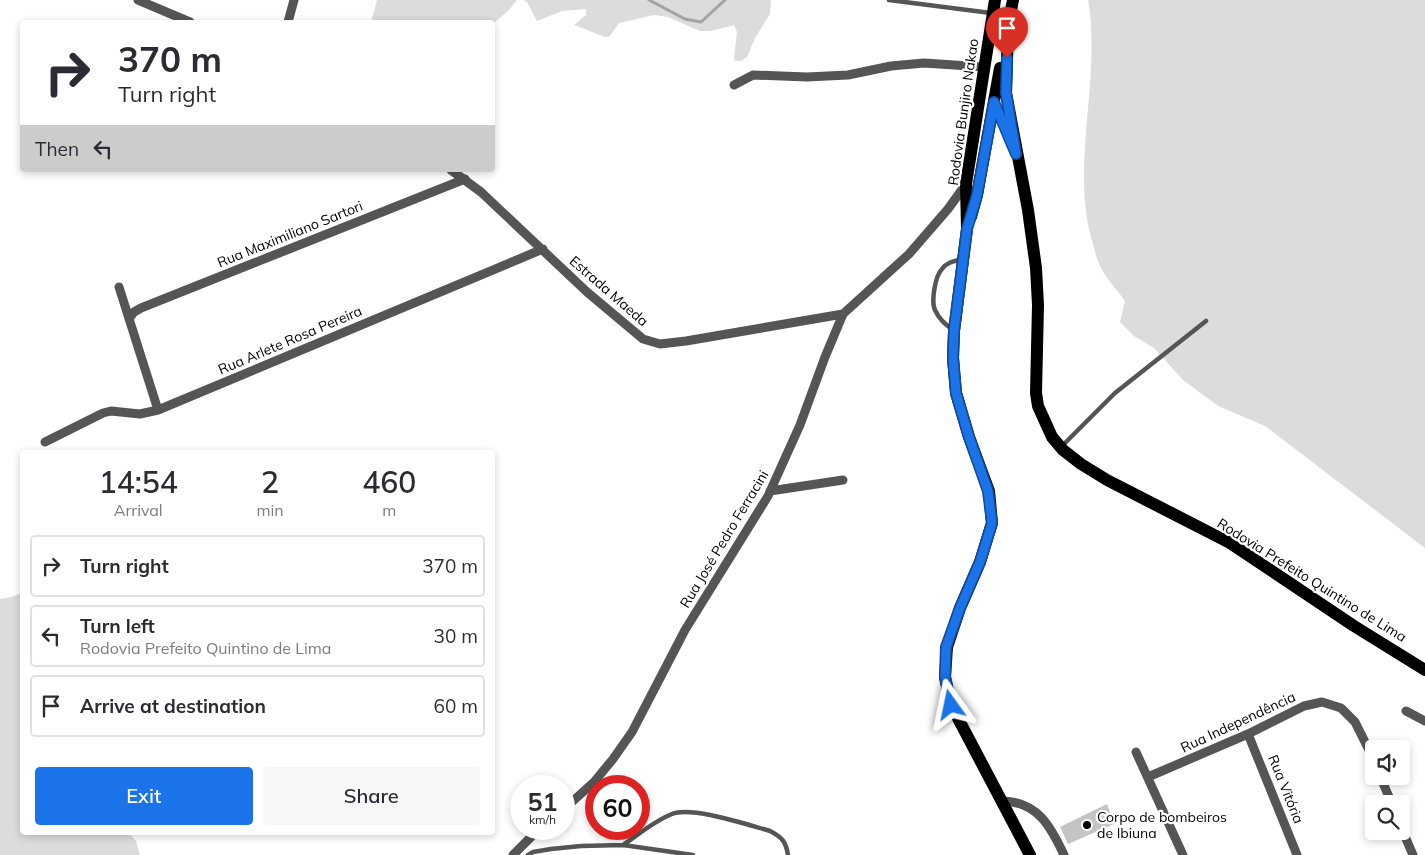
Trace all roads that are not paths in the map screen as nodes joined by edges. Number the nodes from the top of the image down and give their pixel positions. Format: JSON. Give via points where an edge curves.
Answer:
{"nodes":[{"id":1,"x":138,"y":0,"type":"edge"},
{"id":2,"x":294,"y":0,"type":"edge"},
{"id":3,"x":889,"y":0,"type":"edge"},
{"id":4,"x":997,"y":0,"type":"edge"},
{"id":5,"x":1013,"y":0,"type":"edge"},
{"id":6,"x":993,"y":13,"type":"junction"},
{"id":7,"x":185,"y":20,"type":"edge"},
{"id":8,"x":289,"y":20,"type":"edge"},
{"id":9,"x":1008,"y":27,"type":"junction"},
{"id":10,"x":984,"y":68,"type":"junction"},
{"id":11,"x":734,"y":85,"type":"dead end"},
{"id":12,"x":994,"y":102,"type":"junction"},
{"id":13,"x":1016,"y":154,"type":"junction"},
{"id":14,"x":454,"y":172,"type":"edge"},
{"id":15,"x":465,"y":179,"type":"junction"},
{"id":16,"x":966,"y":184,"type":"junction"},
{"id":17,"x":967,"y":229,"type":"junction"},
{"id":18,"x":543,"y":249,"type":"junction"},
{"id":19,"x":964,"y":259,"type":"junction"},
{"id":20,"x":119,"y":286,"type":"dead end"},
{"id":21,"x":843,"y":314,"type":"junction"},
{"id":22,"x":129,"y":319,"type":"junction"},
{"id":23,"x":1206,"y":321,"type":"dead end"},
{"id":24,"x":954,"y":331,"type":"junction"},
{"id":25,"x":158,"y":410,"type":"junction"},
{"id":26,"x":46,"y":442,"type":"dead end"},
{"id":27,"x":1061,"y":448,"type":"junction"},
{"id":28,"x":843,"y":480,"type":"dead end"},
{"id":29,"x":770,"y":491,"type":"junction"},
{"id":30,"x":1425,"y":670,"type":"edge"},
{"id":31,"x":1406,"y":711,"type":"dead end"},
{"id":32,"x":1425,"y":721,"type":"edge"},
{"id":33,"x":1248,"y":734,"type":"junction"},
{"id":34,"x":1365,"y":740,"type":"edge"},
{"id":35,"x":1136,"y":752,"type":"dead end"},
{"id":36,"x":1148,"y":778,"type":"junction"},
{"id":37,"x":575,"y":799,"type":"edge"},
{"id":38,"x":1003,"y":801,"type":"junction"},
{"id":39,"x":528,"y":840,"type":"edge"},
{"id":40,"x":1407,"y":840,"type":"edge"},
{"id":41,"x":623,"y":845,"type":"junction"},
{"id":42,"x":513,"y":855,"type":"edge"},
{"id":43,"x":528,"y":855,"type":"edge"},
{"id":44,"x":693,"y":855,"type":"edge"},
{"id":45,"x":788,"y":855,"type":"edge"},
{"id":46,"x":1030,"y":855,"type":"edge"},
{"id":47,"x":1064,"y":855,"type":"edge"},
{"id":48,"x":1183,"y":855,"type":"edge"},
{"id":49,"x":1297,"y":855,"type":"edge"},
{"id":50,"x":1413,"y":855,"type":"edge"}],
"edges":[{"from":1,"to":7,"type":"street"},
{"from":2,"to":8,"type":"street"},
{"from":3,"to":6,"type":"lane"},
{"from":4,"to":6,"type":"main road","name":"Rodovia Bunjiro Nakao"},
{"from":4,"to":12,"type":"main road","via":[[991,80]]},
{"from":5,"to":9,"type":"main road","name":"Rodovia Bunjiro Nakao"},
{"from":6,"to":10,"type":"main road","name":"Rodovia Bunjiro Nakao"},
{"from":9,"to":12,"type":"main road","name":"Rodovia Bunjiro Nakao"},
{"from":9,"to":13,"type":"main road","name":"Rodovia Prefeito Quintino de Lima","via":[[1006,93]]},
{"from":10,"to":11,"type":"street","via":[[924,63],[848,75],[753,75]]},
{"from":10,"to":16,"type":"main road","name":"Rodovia Bunjiro Nakao"},
{"from":12,"to":13,"type":"main road"},
{"from":12,"to":17,"type":"main road","name":"Rodovia Bunjiro Nakao","via":[[977,195]]},
{"from":13,"to":27,"type":"main road","name":"Rodovia Prefeito Quintino de Lima","via":[[1036,268],[1038,406],[1052,437]]},
{"from":14,"to":15,"type":"street","name":"Estrada Maeda"},
{"from":15,"to":18,"type":"street","name":"Estrada Maeda"},
{"from":15,"to":22,"type":"street","name":"Rua Maximiliano Sartori","via":[[141,308]]},
{"from":16,"to":17,"type":"main road","name":"Rodovia Bunjiro Nakao"},
{"from":16,"to":21,"type":"street","name":"Rua José Pedro Ferracini","via":[[909,254]]},
{"from":17,"to":19,"type":"main road","name":"Rodovia Bunjiro Nakao"},
{"from":18,"to":21,"type":"street","name":"Estrada Maeda","via":[[587,292],[643,339],[660,344]]},
{"from":18,"to":25,"type":"street","name":"Rua Arlete Rosa Pereira"},
{"from":19,"to":24,"type":"main road","name":"Rodovia Bunjiro Nakao"},
{"from":19,"to":24,"type":"lane","via":[[949,262],[940,270],[934,288],[933,308],[941,322]]},
{"from":20,"to":22,"type":"street"},
{"from":21,"to":29,"type":"street","name":"Rua José Pedro Ferracini","via":[[800,426]]},
{"from":22,"to":25,"type":"street"},
{"from":23,"to":27,"type":"lane","via":[[1115,393]]},
{"from":24,"to":38,"type":"main road","name":"Rodovia Bunjiro Nakao","via":[[956,393],[988,491],[992,523],[946,647],[945,677],[951,705]]},
{"from":25,"to":26,"type":"street","name":"Rua Arlete Rosa Pereira","via":[[140,414],[103,413]]},
{"from":27,"to":30,"type":"main road","name":"Rodovia Prefeito Quintino de Lima","via":[[1107,480],[1230,543]]},
{"from":28,"to":29,"type":"street"},
{"from":29,"to":37,"type":"street","name":"Rua José Pedro Ferracini","via":[[685,630],[632,732],[594,782]]},
{"from":31,"to":32,"type":"street"},
{"from":33,"to":34,"type":"street","name":"Rua Independência","via":[[1304,706],[1322,702],[1341,708],[1355,722]]},
{"from":33,"to":36,"type":"street","name":"Rua Independência"},
{"from":33,"to":49,"type":"street","name":"Rua Vitória"},
{"from":35,"to":36,"type":"street"},
{"from":36,"to":48,"type":"street"},
{"from":38,"to":46,"type":"main road","name":"Rodovia Bunjiro Nakao"},
{"from":38,"to":47,"type":"street","via":[[1028,806],[1043,818]]},
{"from":39,"to":42,"type":"street"},
{"from":40,"to":50,"type":"street"},
{"from":41,"to":43,"type":"lane","via":[[551,849]]},
{"from":41,"to":44,"type":"lane"},
{"from":41,"to":45,"type":"lane","via":[[661,819],[674,813],[694,812],[770,831],[781,837]]}]}
